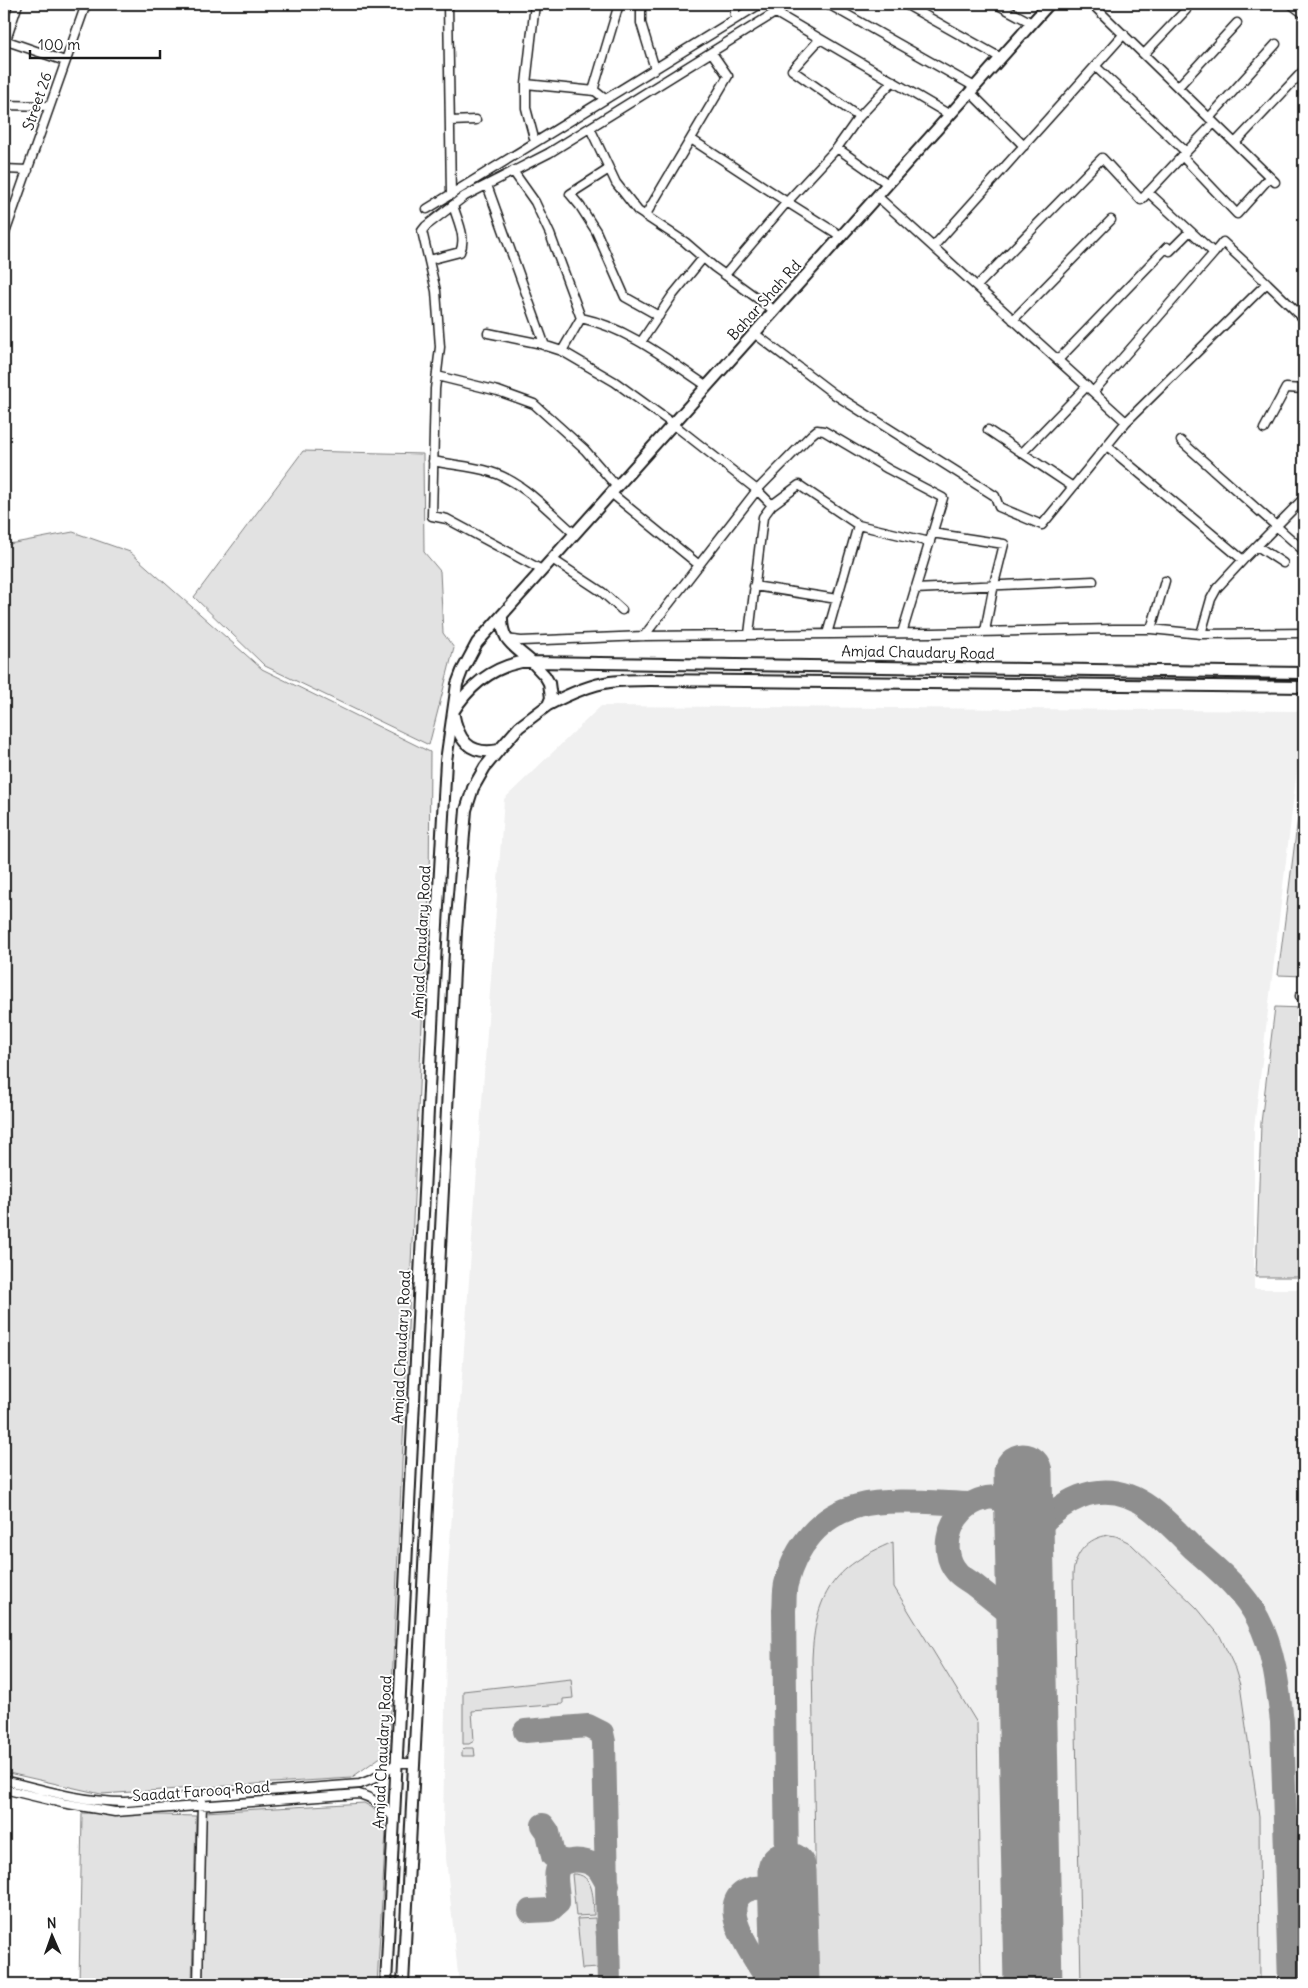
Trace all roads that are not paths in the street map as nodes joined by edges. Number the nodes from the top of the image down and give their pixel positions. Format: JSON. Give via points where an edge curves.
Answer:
{"nodes":[{"id":1,"x":18,"y":4,"type":"edge"},
{"id":2,"x":86,"y":4,"type":"edge"},
{"id":3,"x":448,"y":4,"type":"edge"},
{"id":4,"x":535,"y":4,"type":"edge"},
{"id":5,"x":619,"y":4,"type":"edge"},
{"id":6,"x":641,"y":4,"type":"edge"},
{"id":7,"x":735,"y":4,"type":"edge"},
{"id":8,"x":760,"y":4,"type":"edge"},
{"id":9,"x":789,"y":4,"type":"edge"},
{"id":10,"x":828,"y":4,"type":"edge"},
{"id":11,"x":905,"y":4,"type":"edge"},
{"id":12,"x":996,"y":4,"type":"edge"},
{"id":13,"x":1049,"y":4,"type":"edge"},
{"id":14,"x":1092,"y":4,"type":"edge"},
{"id":15,"x":1291,"y":4,"type":"edge"},
{"id":16,"x":1186,"y":10,"type":"dead end"},
{"id":17,"x":776,"y":13,"type":"junction"},
{"id":18,"x":1304,"y":14,"type":"edge"},
{"id":19,"x":735,"y":19,"type":"junction"},
{"id":20,"x":1032,"y":23,"type":"junction"},
{"id":21,"x":1237,"y":23,"type":"dead end"},
{"id":22,"x":1124,"y":34,"type":"junction"},
{"id":23,"x":820,"y":39,"type":"junction"},
{"id":24,"x":5,"y":40,"type":"edge"},
{"id":25,"x":1276,"y":44,"type":"dead end"},
{"id":26,"x":712,"y":53,"type":"junction"},
{"id":27,"x":1144,"y":54,"type":"junction"},
{"id":28,"x":1000,"y":58,"type":"junction"},
{"id":29,"x":65,"y":61,"type":"junction"},
{"id":30,"x":1095,"y":66,"type":"junction"},
{"id":31,"x":655,"y":69,"type":"junction"},
{"id":32,"x":1304,"y":70,"type":"edge"},
{"id":33,"x":893,"y":81,"type":"junction"},
{"id":34,"x":526,"y":84,"type":"junction"},
{"id":35,"x":1178,"y":87,"type":"junction"},
{"id":36,"x":972,"y":89,"type":"junction"},
{"id":37,"x":593,"y":91,"type":"junction"},
{"id":38,"x":606,"y":99,"type":"junction"},
{"id":39,"x":4,"y":105,"type":"edge"},
{"id":40,"x":49,"y":106,"type":"junction"},
{"id":41,"x":950,"y":115,"type":"junction"},
{"id":42,"x":859,"y":118,"type":"junction"},
{"id":43,"x":476,"y":120,"type":"dead end"},
{"id":44,"x":1212,"y":120,"type":"junction"},
{"id":45,"x":450,"y":121,"type":"junction"},
{"id":46,"x":590,"y":128,"type":"junction"},
{"id":47,"x":691,"y":139,"type":"junction"},
{"id":48,"x":535,"y":142,"type":"junction"},
{"id":49,"x":1235,"y":143,"type":"junction"},
{"id":50,"x":1024,"y":146,"type":"junction"},
{"id":51,"x":837,"y":148,"type":"junction"},
{"id":52,"x":1184,"y":154,"type":"junction"},
{"id":53,"x":4,"y":169,"type":"edge"},
{"id":54,"x":28,"y":170,"type":"junction"},
{"id":55,"x":609,"y":170,"type":"junction"},
{"id":56,"x":513,"y":171,"type":"junction"},
{"id":57,"x":888,"y":184,"type":"junction"},
{"id":58,"x":487,"y":185,"type":"junction"},
{"id":59,"x":1148,"y":192,"type":"junction"},
{"id":60,"x":450,"y":195,"type":"junction"},
{"id":61,"x":877,"y":196,"type":"junction"},
{"id":62,"x":787,"y":202,"type":"junction"},
{"id":63,"x":453,"y":205,"type":"junction"},
{"id":64,"x":427,"y":209,"type":"dead end"},
{"id":65,"x":645,"y":216,"type":"junction"},
{"id":66,"x":1111,"y":220,"type":"dead end"},
{"id":67,"x":1190,"y":231,"type":"junction"},
{"id":68,"x":4,"y":236,"type":"edge"},
{"id":69,"x":841,"y":236,"type":"junction"},
{"id":70,"x":933,"y":247,"type":"junction"},
{"id":71,"x":1214,"y":253,"type":"junction"},
{"id":72,"x":703,"y":258,"type":"junction"},
{"id":73,"x":429,"y":260,"type":"junction"},
{"id":74,"x":725,"y":275,"type":"junction"},
{"id":75,"x":1267,"y":283,"type":"junction"},
{"id":76,"x":977,"y":286,"type":"junction"},
{"id":77,"x":774,"y":311,"type":"junction"},
{"id":78,"x":659,"y":316,"type":"junction"},
{"id":79,"x":582,"y":318,"type":"junction"},
{"id":80,"x":1304,"y":319,"type":"edge"},
{"id":81,"x":1013,"y":320,"type":"junction"},
{"id":82,"x":488,"y":333,"type":"dead end"},
{"id":83,"x":754,"y":333,"type":"junction"},
{"id":84,"x":641,"y":342,"type":"junction"},
{"id":85,"x":545,"y":346,"type":"junction"},
{"id":86,"x":562,"y":351,"type":"junction"},
{"id":87,"x":1058,"y":360,"type":"junction"},
{"id":88,"x":437,"y":376,"type":"junction"},
{"id":89,"x":707,"y":386,"type":"junction"},
{"id":90,"x":1090,"y":389,"type":"junction"},
{"id":91,"x":1304,"y":389,"type":"edge"},
{"id":92,"x":1126,"y":422,"type":"junction"},
{"id":93,"x":673,"y":424,"type":"junction"},
{"id":94,"x":1264,"y":429,"type":"dead end"},
{"id":95,"x":988,"y":430,"type":"dead end"},
{"id":96,"x":1181,"y":440,"type":"dead end"},
{"id":97,"x":1107,"y":446,"type":"junction"},
{"id":98,"x":1022,"y":453,"type":"junction"},
{"id":99,"x":433,"y":461,"type":"junction"},
{"id":100,"x":1073,"y":487,"type":"junction"},
{"id":101,"x":614,"y":490,"type":"junction"},
{"id":102,"x":757,"y":490,"type":"junction"},
{"id":103,"x":1304,"y":498,"type":"edge"},
{"id":104,"x":772,"y":505,"type":"junction"},
{"id":105,"x":858,"y":525,"type":"junction"},
{"id":106,"x":1276,"y":526,"type":"junction"},
{"id":107,"x":575,"y":534,"type":"junction"},
{"id":108,"x":932,"y":534,"type":"junction"},
{"id":109,"x":930,"y":542,"type":"junction"},
{"id":110,"x":1257,"y":546,"type":"junction"},
{"id":111,"x":1304,"y":551,"type":"edge"},
{"id":112,"x":552,"y":559,"type":"junction"},
{"id":113,"x":1243,"y":560,"type":"junction"},
{"id":114,"x":1283,"y":563,"type":"dead end"},
{"id":115,"x":699,"y":565,"type":"junction"},
{"id":116,"x":542,"y":570,"type":"junction"},
{"id":117,"x":1093,"y":581,"type":"dead end"},
{"id":118,"x":1165,"y":581,"type":"dead end"},
{"id":119,"x":994,"y":584,"type":"junction"},
{"id":120,"x":754,"y":586,"type":"junction"},
{"id":121,"x":915,"y":589,"type":"junction"},
{"id":122,"x":837,"y":599,"type":"junction"},
{"id":123,"x":622,"y":610,"type":"dead end"},
{"id":124,"x":502,"y":616,"type":"junction"},
{"id":125,"x":1151,"y":629,"type":"junction"},
{"id":126,"x":986,"y":631,"type":"junction"},
{"id":127,"x":902,"y":633,"type":"junction"},
{"id":128,"x":1304,"y":633,"type":"edge"},
{"id":129,"x":749,"y":634,"type":"junction"},
{"id":130,"x":827,"y":634,"type":"junction"},
{"id":131,"x":1201,"y":634,"type":"junction"},
{"id":132,"x":644,"y":636,"type":"junction"},
{"id":133,"x":506,"y":639,"type":"junction"},
{"id":134,"x":532,"y":662,"type":"junction"},
{"id":135,"x":1304,"y":673,"type":"edge"},
{"id":136,"x":1304,"y":687,"type":"edge"},
{"id":137,"x":548,"y":705,"type":"junction"},
{"id":138,"x":453,"y":712,"type":"junction"},
{"id":139,"x":499,"y":750,"type":"junction"},
{"id":140,"x":397,"y":1763,"type":"junction"},
{"id":141,"x":414,"y":1763,"type":"junction"},
{"id":142,"x":4,"y":1780,"type":"edge"},
{"id":143,"x":4,"y":1789,"type":"edge"},
{"id":144,"x":202,"y":1796,"type":"junction"},
{"id":145,"x":202,"y":1806,"type":"junction"},
{"id":146,"x":394,"y":1818,"type":"junction"},
{"id":147,"x":198,"y":1984,"type":"edge"},
{"id":148,"x":386,"y":1984,"type":"edge"},
{"id":149,"x":403,"y":1984,"type":"edge"}],
"edges":[{"from":1,"to":24,"type":"street"},
{"from":2,"to":29,"type":"street","name":"Street 26"},
{"from":3,"to":45,"type":"street"},
{"from":4,"to":34,"type":"street"},
{"from":5,"to":37,"type":"street"},
{"from":6,"to":31,"type":"street","via":[[641,23]]},
{"from":7,"to":19,"type":"street"},
{"from":8,"to":19,"type":"street"},
{"from":9,"to":17,"type":"street"},
{"from":10,"to":36,"type":"street"},
{"from":11,"to":28,"type":"street"},
{"from":12,"to":20,"type":"street"},
{"from":13,"to":20,"type":"main road","name":"Bahar Shah Rd"},
{"from":14,"to":22,"type":"street"},
{"from":15,"to":18,"type":"street"},
{"from":16,"to":27,"type":"street"},
{"from":17,"to":23,"type":"street"},
{"from":17,"to":26,"type":"street"},
{"from":19,"to":31,"type":"street"},
{"from":20,"to":28,"type":"main road","name":"Bahar Shah Rd"},
{"from":21,"to":35,"type":"street"},
{"from":22,"to":27,"type":"street"},
{"from":22,"to":30,"type":"street"},
{"from":23,"to":33,"type":"street"},
{"from":23,"to":42,"type":"street","via":[[792,70]]},
{"from":24,"to":29,"type":"street"},
{"from":25,"to":44,"type":"street"},
{"from":26,"to":46,"type":"street"},
{"from":26,"to":47,"type":"street","via":[[728,76]]},
{"from":27,"to":35,"type":"street"},
{"from":28,"to":36,"type":"main road","name":"Bahar Shah Rd"},
{"from":29,"to":40,"type":"street","name":"Street 26"},
{"from":30,"to":50,"type":"street"},
{"from":30,"to":52,"type":"street"},
{"from":31,"to":38,"type":"street"},
{"from":32,"to":49,"type":"street"},
{"from":33,"to":41,"type":"street"},
{"from":33,"to":42,"type":"street"},
{"from":34,"to":37,"type":"street"},
{"from":34,"to":48,"type":"street","via":[[526,108]]},
{"from":35,"to":44,"type":"street"},
{"from":36,"to":41,"type":"main road","name":"Bahar Shah Rd"},
{"from":36,"to":50,"type":"street"},
{"from":37,"to":38,"type":"street"},
{"from":38,"to":48,"type":"street"},
{"from":39,"to":40,"type":"street"},
{"from":40,"to":54,"type":"street","name":"Street 26"},
{"from":41,"to":57,"type":"main road","name":"Bahar Shah Rd"},
{"from":42,"to":51,"type":"street"},
{"from":43,"to":45,"type":"street"},
{"from":44,"to":49,"type":"street"},
{"from":44,"to":52,"type":"street"},
{"from":45,"to":60,"type":"street"},
{"from":46,"to":55,"type":"street"},
{"from":46,"to":56,"type":"street"},
{"from":47,"to":62,"type":"street"},
{"from":47,"to":65,"type":"street"},
{"from":48,"to":60,"type":"street"},
{"from":49,"to":52,"type":"street","via":[[1273,179],[1237,214]]},
{"from":50,"to":70,"type":"street"},
{"from":51,"to":57,"type":"street"},
{"from":51,"to":62,"type":"street"},
{"from":52,"to":59,"type":"street"},
{"from":53,"to":54,"type":"street"},
{"from":54,"to":68,"type":"street","name":"Street 26"},
{"from":55,"to":65,"type":"street","via":[[629,201]]},
{"from":55,"to":78,"type":"street","via":[[570,194],[596,231],[625,297]]},
{"from":56,"to":58,"type":"street"},
{"from":56,"to":79,"type":"street","via":[[535,202]]},
{"from":57,"to":61,"type":"main road","name":"Bahar Shah Rd"},
{"from":58,"to":63,"type":"street"},
{"from":58,"to":85,"type":"street"},
{"from":59,"to":67,"type":"street"},
{"from":59,"to":76,"type":"street","via":[[1141,200],[1102,158]]},
{"from":60,"to":64,"type":"street"},
{"from":61,"to":69,"type":"main road","name":"Bahar Shah Rd"},
{"from":61,"to":70,"type":"street"},
{"from":62,"to":69,"type":"street"},
{"from":62,"to":74,"type":"street"},
{"from":63,"to":73,"type":"street","via":[[422,231]]},
{"from":63,"to":73,"type":"street","via":[[464,245],[460,252]]},
{"from":65,"to":72,"type":"street"},
{"from":66,"to":81,"type":"street"},
{"from":67,"to":71,"type":"street"},
{"from":67,"to":87,"type":"street","via":[[1170,251],[1167,247]]},
{"from":69,"to":77,"type":"main road","name":"Bahar Shah Rd"},
{"from":70,"to":76,"type":"street"},
{"from":71,"to":75,"type":"street","via":[[1224,242]]},
{"from":71,"to":90,"type":"street"},
{"from":72,"to":74,"type":"street"},
{"from":72,"to":78,"type":"street"},
{"from":73,"to":88,"type":"street","via":[[439,325]]},
{"from":74,"to":77,"type":"street"},
{"from":75,"to":80,"type":"street"},
{"from":75,"to":92,"type":"street"},
{"from":76,"to":81,"type":"street"},
{"from":77,"to":83,"type":"main road","name":"Bahar Shah Rd"},
{"from":78,"to":84,"type":"street"},
{"from":79,"to":84,"type":"street"},
{"from":79,"to":86,"type":"street"},
{"from":81,"to":87,"type":"street"},
{"from":82,"to":85,"type":"street"},
{"from":83,"to":89,"type":"main road","name":"Bahar Shah Rd"},
{"from":83,"to":100,"type":"street","via":[[834,394],[995,496],[999,507],[1042,525]]},
{"from":84,"to":89,"type":"street"},
{"from":85,"to":86,"type":"street"},
{"from":86,"to":93,"type":"street","via":[[615,382]]},
{"from":87,"to":90,"type":"street"},
{"from":88,"to":99,"type":"street"},
{"from":88,"to":101,"type":"street","via":[[498,391],[534,404],[585,450]]},
{"from":89,"to":93,"type":"main road","name":"Bahar Shah Rd"},
{"from":90,"to":92,"type":"street"},
{"from":90,"to":98,"type":"street"},
{"from":91,"to":94,"type":"street","via":[[1286,388]]},
{"from":92,"to":97,"type":"street"},
{"from":93,"to":101,"type":"main road","name":"Bahar Shah Rd"},
{"from":93,"to":102,"type":"street"},
{"from":95,"to":98,"type":"street"},
{"from":96,"to":106,"type":"street"},
{"from":97,"to":100,"type":"street"},
{"from":97,"to":113,"type":"street"},
{"from":98,"to":100,"type":"street"},
{"from":99,"to":107,"type":"street","via":[[491,472],[508,479],[523,488]]},
{"from":99,"to":116,"type":"street","via":[[432,516],[447,519]]},
{"from":101,"to":107,"type":"main road","name":"Bahar Shah Rd"},
{"from":101,"to":115,"type":"street"},
{"from":102,"to":104,"type":"street"},
{"from":102,"to":108,"type":"street","via":[[811,435],[818,430],[824,431],[888,470],[943,498]]},
{"from":102,"to":115,"type":"street"},
{"from":103,"to":106,"type":"street"},
{"from":104,"to":105,"type":"street","via":[[799,485]]},
{"from":104,"to":120,"type":"street","via":[[763,517]]},
{"from":105,"to":109,"type":"street"},
{"from":105,"to":122,"type":"street"},
{"from":106,"to":110,"type":"street"},
{"from":106,"to":111,"type":"street"},
{"from":107,"to":112,"type":"main road","name":"Bahar Shah Rd"},
{"from":108,"to":109,"type":"street"},
{"from":108,"to":119,"type":"street","via":[[1004,544]]},
{"from":109,"to":121,"type":"street"},
{"from":110,"to":113,"type":"street"},
{"from":110,"to":114,"type":"street"},
{"from":112,"to":116,"type":"main road","name":"Bahar Shah Rd"},
{"from":112,"to":123,"type":"street","via":[[602,592]]},
{"from":113,"to":131,"type":"street","via":[[1214,594]]},
{"from":115,"to":132,"type":"street"},
{"from":116,"to":124,"type":"main road","name":"Bahar Shah Rd"},
{"from":117,"to":119,"type":"street"},
{"from":118,"to":125,"type":"street"},
{"from":119,"to":121,"type":"street"},
{"from":119,"to":126,"type":"street"},
{"from":120,"to":122,"type":"street"},
{"from":120,"to":129,"type":"street"},
{"from":121,"to":127,"type":"street"},
{"from":122,"to":130,"type":"street"},
{"from":124,"to":133,"type":"main road"},
{"from":124,"to":138,"type":"main road","name":"Amjad Chaudary Road","via":[[477,642],[469,656],[457,684]]},
{"from":125,"to":126,"type":"street"},
{"from":125,"to":131,"type":"street"},
{"from":126,"to":127,"type":"street"},
{"from":127,"to":130,"type":"street"},
{"from":128,"to":131,"type":"street"},
{"from":129,"to":130,"type":"street"},
{"from":129,"to":132,"type":"street"},
{"from":132,"to":133,"type":"street"},
{"from":133,"to":134,"type":"main road"},
{"from":134,"to":135,"type":"main road","name":"Amjad Chaudary Road"},
{"from":134,"to":137,"type":"main road","via":[[549,683]]},
{"from":134,"to":138,"type":"main road","via":[[512,664],[488,675],[470,689]]},
{"from":136,"to":137,"type":"main road","name":"Amjad Chaudary Road","via":[[650,680],[590,686]]},
{"from":137,"to":139,"type":"main road","via":[[519,727]]},
{"from":138,"to":139,"type":"main road","via":[[460,736],[468,746],[482,751]]},
{"from":138,"to":140,"type":"main road","name":"Amjad Chaudary Road","via":[[446,761],[436,943]]},
{"from":139,"to":141,"type":"main road","via":[[473,788],[463,834]]},
{"from":140,"to":141,"type":"street"},
{"from":140,"to":144,"type":"street","name":"Saadat Farooq Road","via":[[360,1784]]},
{"from":140,"to":146,"type":"main road","name":"Amjad Chaudary Road"},
{"from":141,"to":149,"type":"main road"},
{"from":142,"to":144,"type":"street","name":"Saadat Farooq Road","via":[[110,1802]]},
{"from":143,"to":145,"type":"street","name":"Saadat Farooq Road","via":[[104,1811]]},
{"from":144,"to":145,"type":"street"},
{"from":145,"to":146,"type":"street","name":"Saadat Farooq Road","via":[[359,1794],[378,1802]]},
{"from":145,"to":147,"type":"street"},
{"from":146,"to":148,"type":"main road","name":"Amjad Chaudary Road"}]}
